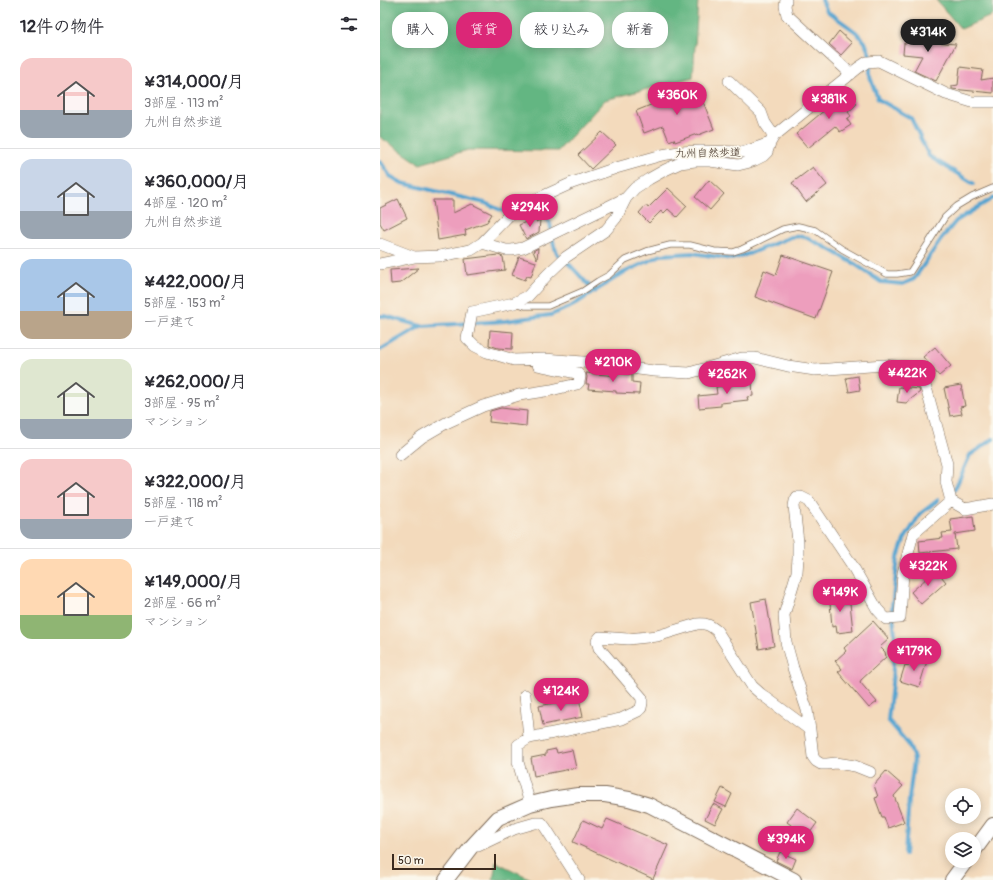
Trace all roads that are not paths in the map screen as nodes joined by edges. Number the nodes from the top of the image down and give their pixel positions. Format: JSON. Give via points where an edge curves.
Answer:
{"nodes":[{"id":1,"x":786,"y":0,"type":"edge"},
{"id":2,"x":855,"y":71,"type":"junction"},
{"id":3,"x":729,"y":81,"type":"dead end"},
{"id":4,"x":993,"y":102,"type":"edge"},
{"id":5,"x":772,"y":140,"type":"junction"},
{"id":6,"x":993,"y":188,"type":"edge"},
{"id":7,"x":626,"y":198,"type":"junction"},
{"id":8,"x":482,"y":243,"type":"junction"},
{"id":9,"x":380,"y":244,"type":"edge"},
{"id":10,"x":414,"y":257,"type":"junction"},
{"id":11,"x":380,"y":264,"type":"edge"},
{"id":12,"x":514,"y":303,"type":"junction"},
{"id":13,"x":514,"y":360,"type":"junction"},
{"id":14,"x":400,"y":455,"type":"dead end"},
{"id":15,"x":951,"y":501,"type":"junction"},
{"id":16,"x":993,"y":504,"type":"edge"},
{"id":17,"x":525,"y":695,"type":"dead end"},
{"id":18,"x":810,"y":730,"type":"junction"},
{"id":19,"x":529,"y":738,"type":"junction"},
{"id":20,"x":870,"y":772,"type":"dead end"},
{"id":21,"x":530,"y":804,"type":"junction"},
{"id":22,"x":993,"y":825,"type":"edge"},
{"id":23,"x":981,"y":841,"type":"edge"},
{"id":24,"x":472,"y":846,"type":"junction"},
{"id":25,"x":961,"y":868,"type":"edge"},
{"id":26,"x":446,"y":880,"type":"edge"},
{"id":27,"x":579,"y":880,"type":"edge"},
{"id":28,"x":794,"y":880,"type":"edge"},
{"id":29,"x":952,"y":880,"type":"edge"}],
"edges":[{"from":1,"to":2,"type":"street","via":[[787,15]]},
{"from":2,"to":4,"type":"street","name":"九州自然歩道","via":[[867,62],[879,61],[946,94],[972,102]]},
{"from":2,"to":5,"type":"street","name":"九州自然歩道"},
{"from":3,"to":5,"type":"street","via":[[761,112]]},
{"from":5,"to":7,"type":"street","via":[[767,152],[755,160],[738,165],[710,161],[680,164],[649,179]]},
{"from":5,"to":8,"type":"street","name":"九州自然歩道","via":[[745,152],[700,151],[662,155],[572,183],[514,210]]},
{"from":6,"to":12,"type":"lane","via":[[957,206],[945,217],[910,272],[887,274],[842,249],[815,230],[798,226],[783,229],[733,252],[670,244],[625,260],[609,275],[583,291],[548,306],[525,306]]},
{"from":7,"to":8,"type":"street","via":[[523,248],[506,250]]},
{"from":7,"to":12,"type":"street","via":[[616,218],[606,230],[566,257],[528,296]]},
{"from":8,"to":10,"type":"street","via":[[471,250]]},
{"from":9,"to":10,"type":"street"},
{"from":10,"to":11,"type":"street"},
{"from":12,"to":13,"type":"street","via":[[472,312],[467,338],[487,352]]},
{"from":13,"to":14,"type":"street","via":[[577,373],[580,376],[579,382],[483,406],[446,422]]},
{"from":13,"to":15,"type":"street","via":[[544,359],[689,373],[742,358],[755,358],[815,370],[884,365],[911,367],[920,374],[927,391],[947,464],[946,482]]},
{"from":15,"to":16,"type":"street","via":[[965,509]]},
{"from":15,"to":18,"type":"street","via":[[913,534],[903,573],[900,618],[886,619],[876,609],[814,507],[801,497],[795,500],[797,572],[784,615],[785,631]]},
{"from":17,"to":19,"type":"street"},
{"from":18,"to":19,"type":"street","via":[[752,686],[717,631],[703,623],[657,636],[628,639],[600,637],[597,641],[599,648],[642,698],[641,708],[610,722]]},
{"from":18,"to":20,"type":"street","via":[[813,757],[816,761],[821,764],[851,765]]},
{"from":19,"to":21,"type":"street","via":[[518,745],[518,762]]},
{"from":21,"to":24,"type":"street","via":[[498,818]]},
{"from":21,"to":28,"type":"street","via":[[578,795],[605,795],[629,799],[649,805]]},
{"from":22,"to":23,"type":"street"},
{"from":24,"to":26,"type":"street"},
{"from":24,"to":27,"type":"street","via":[[478,846],[514,829],[542,823]]},
{"from":25,"to":29,"type":"street"}]}
